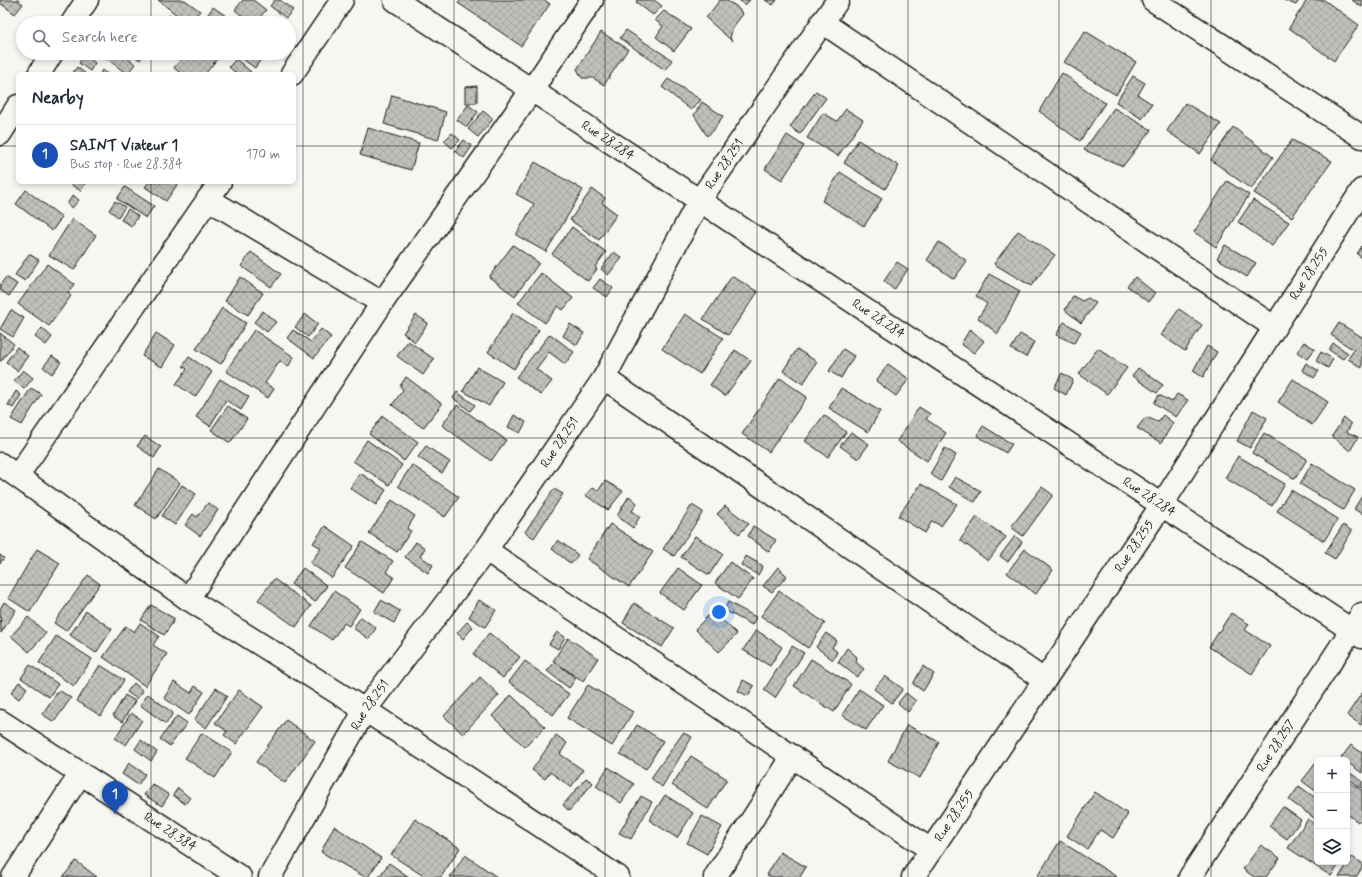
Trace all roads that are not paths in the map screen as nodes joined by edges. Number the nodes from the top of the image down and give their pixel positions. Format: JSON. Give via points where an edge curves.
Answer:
{"nodes":[{"id":1,"x":87,"y":0,"type":"edge"},
{"id":2,"x":342,"y":0,"type":"edge"},
{"id":3,"x":395,"y":0,"type":"edge"},
{"id":4,"x":592,"y":0,"type":"edge"},
{"id":5,"x":838,"y":0,"type":"edge"},
{"id":6,"x":1153,"y":0,"type":"edge"},
{"id":7,"x":77,"y":16,"type":"edge"},
{"id":8,"x":822,"y":22,"type":"junction"},
{"id":9,"x":48,"y":60,"type":"edge"},
{"id":10,"x":40,"y":72,"type":"edge"},
{"id":11,"x":293,"y":72,"type":"edge"},
{"id":12,"x":531,"y":91,"type":"junction"},
{"id":13,"x":16,"y":109,"type":"edge"},
{"id":14,"x":0,"y":134,"type":"edge"},
{"id":15,"x":1362,"y":137,"type":"edge"},
{"id":16,"x":214,"y":190,"type":"edge"},
{"id":17,"x":1362,"y":190,"type":"edge"},
{"id":18,"x":699,"y":201,"type":"junction"},
{"id":19,"x":382,"y":303,"type":"junction"},
{"id":20,"x":1274,"y":328,"type":"junction"},
{"id":21,"x":604,"y":378,"type":"junction"},
{"id":22,"x":0,"y":464,"type":"edge"},
{"id":23,"x":18,"y":475,"type":"junction"},
{"id":24,"x":1161,"y":506,"type":"junction"},
{"id":25,"x":486,"y":550,"type":"junction"},
{"id":26,"x":188,"y":599,"type":"junction"},
{"id":27,"x":1358,"y":627,"type":"edge"},
{"id":28,"x":1044,"y":680,"type":"junction"},
{"id":29,"x":365,"y":710,"type":"junction"},
{"id":30,"x":0,"y":721,"type":"edge"},
{"id":31,"x":793,"y":756,"type":"junction"},
{"id":32,"x":81,"y":773,"type":"junction"},
{"id":33,"x":931,"y":850,"type":"junction"},
{"id":34,"x":13,"y":877,"type":"edge"},
{"id":35,"x":240,"y":877,"type":"edge"},
{"id":36,"x":270,"y":877,"type":"edge"},
{"id":37,"x":618,"y":877,"type":"edge"},
{"id":38,"x":715,"y":877,"type":"edge"},
{"id":39,"x":913,"y":877,"type":"edge"},
{"id":40,"x":1190,"y":877,"type":"edge"}],
"edges":[{"from":1,"to":7,"type":"street"},
{"from":2,"to":11,"type":"street"},
{"from":3,"to":12,"type":"street","name":"Rue 28.284"},
{"from":4,"to":12,"type":"street"},
{"from":5,"to":8,"type":"street","name":"Rue 28.251"},
{"from":6,"to":15,"type":"street"},
{"from":8,"to":18,"type":"street","name":"Rue 28.251"},
{"from":8,"to":20,"type":"street"},
{"from":9,"to":10,"type":"street"},
{"from":12,"to":18,"type":"street","name":"Rue 28.284"},
{"from":12,"to":19,"type":"street"},
{"from":13,"to":14,"type":"street"},
{"from":16,"to":19,"type":"street"},
{"from":16,"to":23,"type":"street"},
{"from":17,"to":20,"type":"street","name":"Rue 28.255"},
{"from":18,"to":21,"type":"street","name":"Rue 28.251"},
{"from":18,"to":24,"type":"street","name":"Rue 28.284"},
{"from":19,"to":26,"type":"street"},
{"from":20,"to":24,"type":"street","name":"Rue 28.255"},
{"from":21,"to":25,"type":"street","name":"Rue 28.251"},
{"from":21,"to":28,"type":"street"},
{"from":22,"to":23,"type":"street"},
{"from":23,"to":26,"type":"street"},
{"from":24,"to":27,"type":"street","name":"Rue 28.284"},
{"from":24,"to":28,"type":"street","name":"Rue 28.255"},
{"from":25,"to":29,"type":"street","name":"Rue 28.251"},
{"from":25,"to":31,"type":"street"},
{"from":26,"to":29,"type":"street"},
{"from":27,"to":40,"type":"street","name":"Rue 28.257"},
{"from":28,"to":33,"type":"street","name":"Rue 28.255"},
{"from":29,"to":36,"type":"street","name":"Rue 28.251"},
{"from":29,"to":37,"type":"street"},
{"from":30,"to":32,"type":"street","name":"Rue 28.384"},
{"from":31,"to":33,"type":"street"},
{"from":31,"to":38,"type":"street"},
{"from":32,"to":34,"type":"street"},
{"from":32,"to":35,"type":"street","name":"Rue 28.384"},
{"from":33,"to":39,"type":"street","name":"Rue 28.255"}]}
